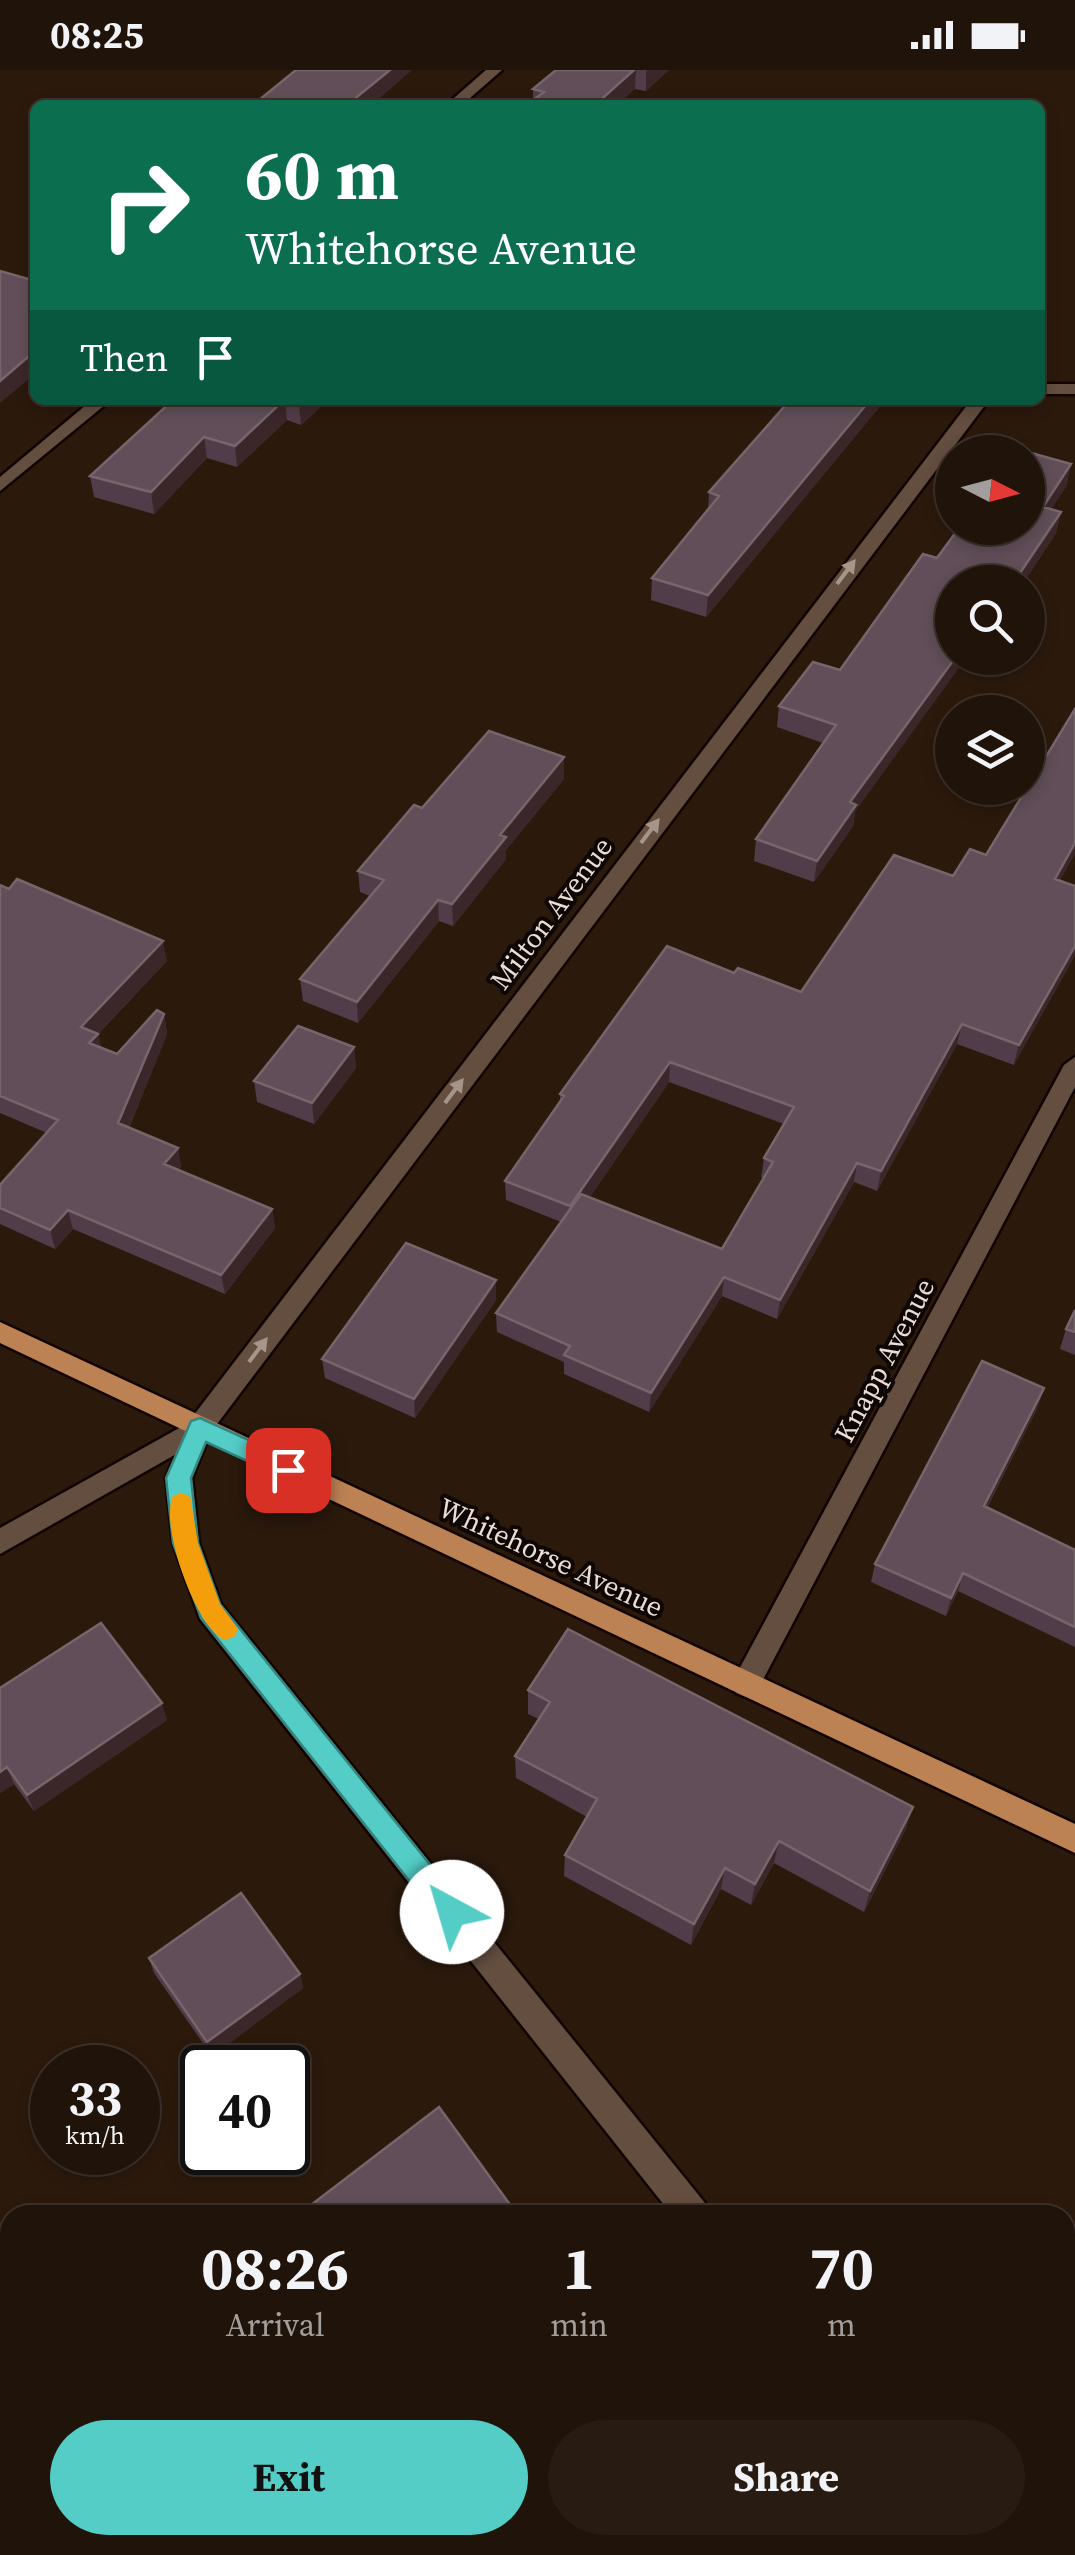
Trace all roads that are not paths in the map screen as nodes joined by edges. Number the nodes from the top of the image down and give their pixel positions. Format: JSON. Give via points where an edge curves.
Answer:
{"nodes":[{"id":1,"x":495,"y":70,"type":"edge"},
{"id":2,"x":459,"y":100,"type":"edge"},
{"id":3,"x":1045,"y":389,"type":"edge"},
{"id":4,"x":1075,"y":389,"type":"edge"},
{"id":5,"x":96,"y":405,"type":"edge"},
{"id":6,"x":976,"y":405,"type":"edge"},
{"id":7,"x":0,"y":486,"type":"edge"},
{"id":8,"x":1075,"y":1065,"type":"edge"},
{"id":9,"x":0,"y":1332,"type":"edge"},
{"id":10,"x":200,"y":1428,"type":"junction"},
{"id":11,"x":0,"y":1542,"type":"edge"},
{"id":12,"x":746,"y":1684,"type":"junction"},
{"id":13,"x":1075,"y":1839,"type":"edge"},
{"id":14,"x":686,"y":2205,"type":"edge"}],
"edges":[{"from":1,"to":2,"type":"street"},
{"from":3,"to":4,"type":"street"},
{"from":5,"to":7,"type":"street"},
{"from":10,"to":6,"type":"street","name":"Milton Avenue","one_way":true},
{"from":8,"to":12,"type":"street","name":"Knapp Avenue"},
{"from":9,"to":10,"type":"main road","name":"Whitehorse Avenue"},
{"from":10,"to":11,"type":"street"},
{"from":10,"to":12,"type":"main road","name":"Whitehorse Avenue"},
{"from":10,"to":14,"type":"street","via":[[178,1478],[186,1543],[210,1610]]},
{"from":12,"to":13,"type":"main road","name":"Whitehorse Avenue"}]}
